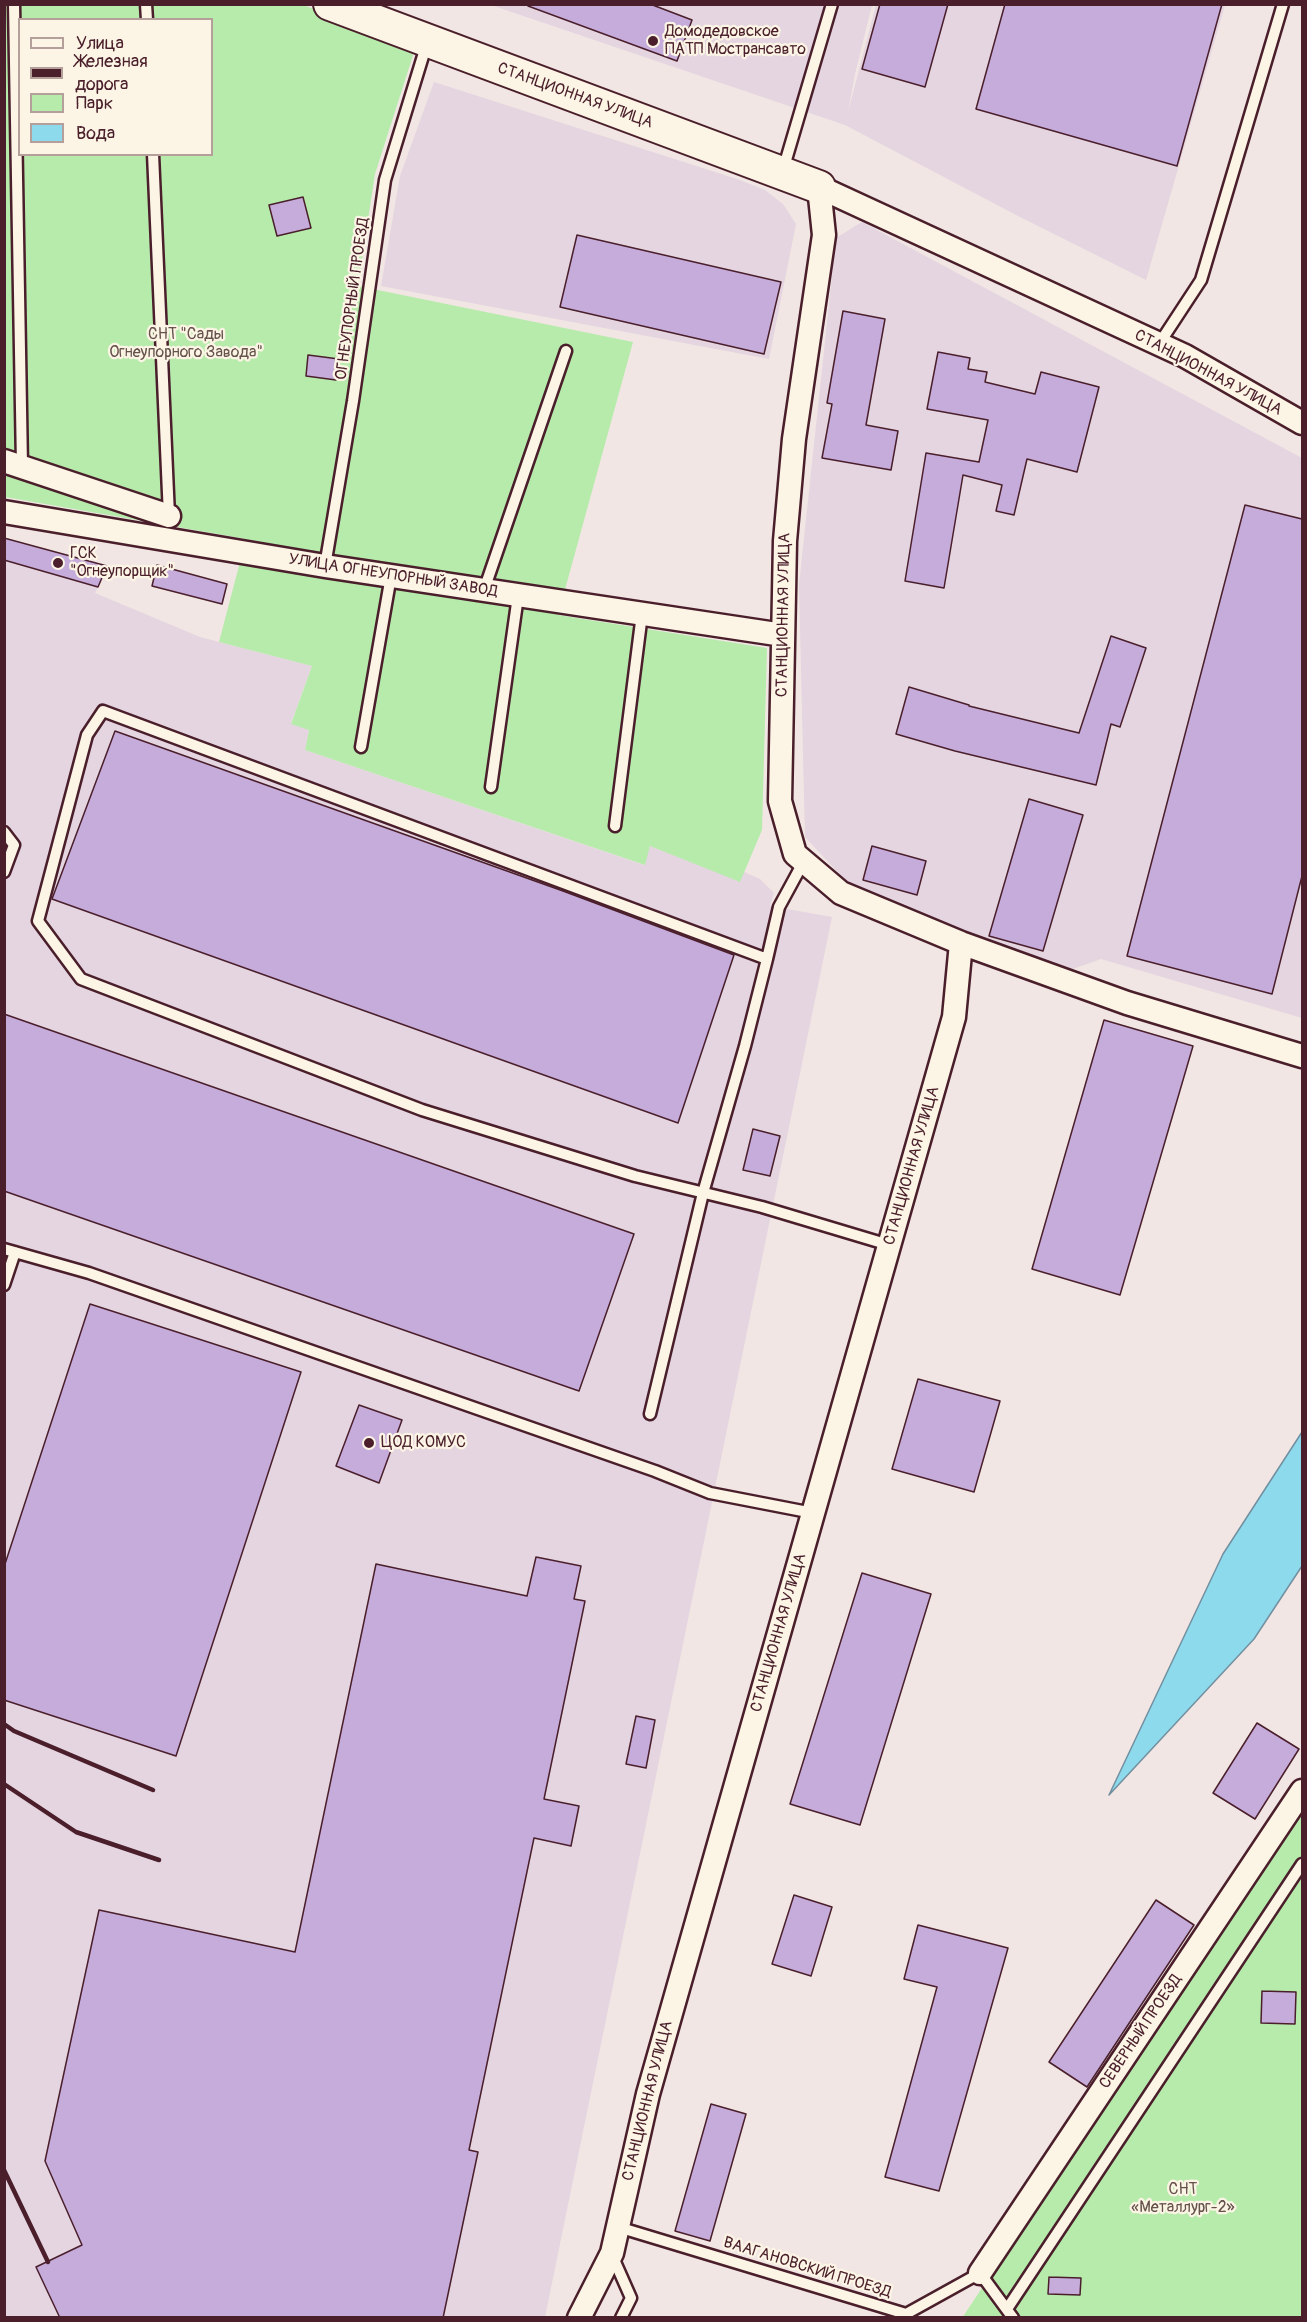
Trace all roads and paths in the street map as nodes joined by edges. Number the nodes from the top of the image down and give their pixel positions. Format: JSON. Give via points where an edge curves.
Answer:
{"nodes":[{"id":1,"x":14,"y":4,"type":"edge"},
{"id":2,"x":330,"y":4,"type":"edge"},
{"id":3,"x":832,"y":4,"type":"edge"},
{"id":4,"x":1283,"y":4,"type":"edge"},
{"id":5,"x":428,"y":41,"type":"junction"},
{"id":6,"x":153,"y":156,"type":"edge"},
{"id":7,"x":782,"y":173,"type":"junction"},
{"id":8,"x":819,"y":187,"type":"junction"},
{"id":9,"x":1159,"y":344,"type":"junction"},
{"id":10,"x":566,"y":351,"type":"dead end"},
{"id":11,"x":1302,"y":423,"type":"edge"},
{"id":12,"x":13,"y":464,"type":"edge"},
{"id":13,"x":4,"y":512,"type":"edge"},
{"id":14,"x":169,"y":516,"type":"joint"},
{"id":15,"x":325,"y":566,"type":"junction"},
{"id":16,"x":391,"y":576,"type":"junction"},
{"id":17,"x":484,"y":591,"type":"junction"},
{"id":18,"x":518,"y":596,"type":"junction"},
{"id":19,"x":642,"y":614,"type":"junction"},
{"id":20,"x":783,"y":635,"type":"junction"},
{"id":21,"x":361,"y":747,"type":"dead end"},
{"id":22,"x":491,"y":787,"type":"dead end"},
{"id":23,"x":615,"y":826,"type":"dead end"},
{"id":24,"x":4,"y":832,"type":"edge"},
{"id":25,"x":804,"y":861,"type":"junction"},
{"id":26,"x":4,"y":872,"type":"edge"},
{"id":27,"x":961,"y":943,"type":"junction"},
{"id":28,"x":767,"y":959,"type":"junction"},
{"id":29,"x":1302,"y":1056,"type":"edge"},
{"id":30,"x":703,"y":1193,"type":"junction"},
{"id":31,"x":889,"y":1245,"type":"junction"},
{"id":32,"x":10,"y":1250,"type":"edge"},
{"id":33,"x":4,"y":1285,"type":"edge"},
{"id":34,"x":650,"y":1414,"type":"dead end"},
{"id":35,"x":813,"y":1514,"type":"junction"},
{"id":36,"x":1302,"y":1791,"type":"edge"},
{"id":37,"x":1302,"y":1864,"type":"edge"},
{"id":38,"x":618,"y":2227,"type":"junction"},
{"id":39,"x":612,"y":2253,"type":"junction"},
{"id":40,"x":980,"y":2272,"type":"junction"},
{"id":41,"x":1010,"y":2313,"type":"edge"},
{"id":42,"x":579,"y":2318,"type":"edge"},
{"id":43,"x":621,"y":2318,"type":"edge"}],
"edges":[{"from":1,"to":12,"type":"lane"},
{"from":2,"to":5,"type":"street","name":"СТАНЦИОННАЯ УЛИЦА"},
{"from":3,"to":7,"type":"lane"},
{"from":4,"to":9,"type":"lane","via":[[1201,280]]},
{"from":5,"to":7,"type":"street","name":"СТАНЦИОННАЯ УЛИЦА"},
{"from":5,"to":15,"type":"lane","name":"ОГНЕУПОРНЫЙ ПРОЕЗД","via":[[385,180]]},
{"from":6,"to":14,"type":"lane"},
{"from":7,"to":8,"type":"street","name":"СТАНЦИОННАЯ УЛИЦА"},
{"from":8,"to":9,"type":"street","name":"СТАНЦИОННАЯ УЛИЦА"},
{"from":8,"to":20,"type":"street","name":"СТАНЦИОННАЯ УЛИЦА","via":[[824,236],[794,439],[784,541]]},
{"from":9,"to":11,"type":"street","name":"СТАНЦИОННАЯ УЛИЦА"},
{"from":10,"to":17,"type":"lane"},
{"from":12,"to":14,"type":"street"},
{"from":13,"to":15,"type":"street","name":"УЛИЦА ОГНЕУПОРНЫЙ ЗАВОД"},
{"from":15,"to":16,"type":"street","name":"УЛИЦА ОГНЕУПОРНЫЙ ЗАВОД"},
{"from":16,"to":17,"type":"street","name":"УЛИЦА ОГНЕУПОРНЫЙ ЗАВОД"},
{"from":16,"to":21,"type":"lane"},
{"from":17,"to":18,"type":"street","name":"УЛИЦА ОГНЕУПОРНЫЙ ЗАВОД"},
{"from":18,"to":19,"type":"street","name":"УЛИЦА ОГНЕУПОРНЫЙ ЗАВОД"},
{"from":18,"to":22,"type":"lane"},
{"from":19,"to":20,"type":"street","name":"УЛИЦА ОГНЕУПОРНЫЙ ЗАВОД"},
{"from":19,"to":23,"type":"lane"},
{"from":20,"to":25,"type":"street","name":"СТАНЦИОННАЯ УЛИЦА","via":[[780,801],[795,854]]},
{"from":24,"to":26,"type":"lane","via":[[14,845]]},
{"from":25,"to":27,"type":"street","name":"СТАНЦИОННАЯ УЛИЦА","via":[[841,893]]},
{"from":25,"to":28,"type":"lane","via":[[779,907]]},
{"from":27,"to":29,"type":"street","name":"СТАНЦИОННАЯ УЛИЦА","via":[[1127,1003]]},
{"from":27,"to":31,"type":"street","name":"СТАНЦИОННАЯ УЛИЦА","via":[[954,1017]]},
{"from":28,"to":30,"type":"lane"},
{"from":28,"to":30,"type":"lane","via":[[104,711],[87,735],[38,921],[81,979],[422,1110]]},
{"from":30,"to":31,"type":"lane"},
{"from":30,"to":34,"type":"lane"},
{"from":31,"to":35,"type":"street","name":"СТАНЦИОННАЯ УЛИЦА"},
{"from":32,"to":33,"type":"lane"},
{"from":32,"to":35,"type":"lane","via":[[89,1273],[710,1493]]},
{"from":35,"to":38,"type":"street","name":"СТАНЦИОННАЯ УЛИЦА","via":[[648,2094]]},
{"from":36,"to":40,"type":"street","name":"СЕВЕРНЫЙ ПРОЕЗД"},
{"from":37,"to":41,"type":"lane"},
{"from":38,"to":39,"type":"street","name":"СТАНЦИОННАЯ УЛИЦА"},
{"from":38,"to":40,"type":"lane","name":"ВААГАНОВСКИЙ ПРОЕЗД","via":[[906,2314]]},
{"from":39,"to":42,"type":"street","name":"СТАНЦИОННАЯ УЛИЦА"},
{"from":39,"to":43,"type":"lane","via":[[631,2298]]},
{"from":40,"to":41,"type":"lane"}]}
